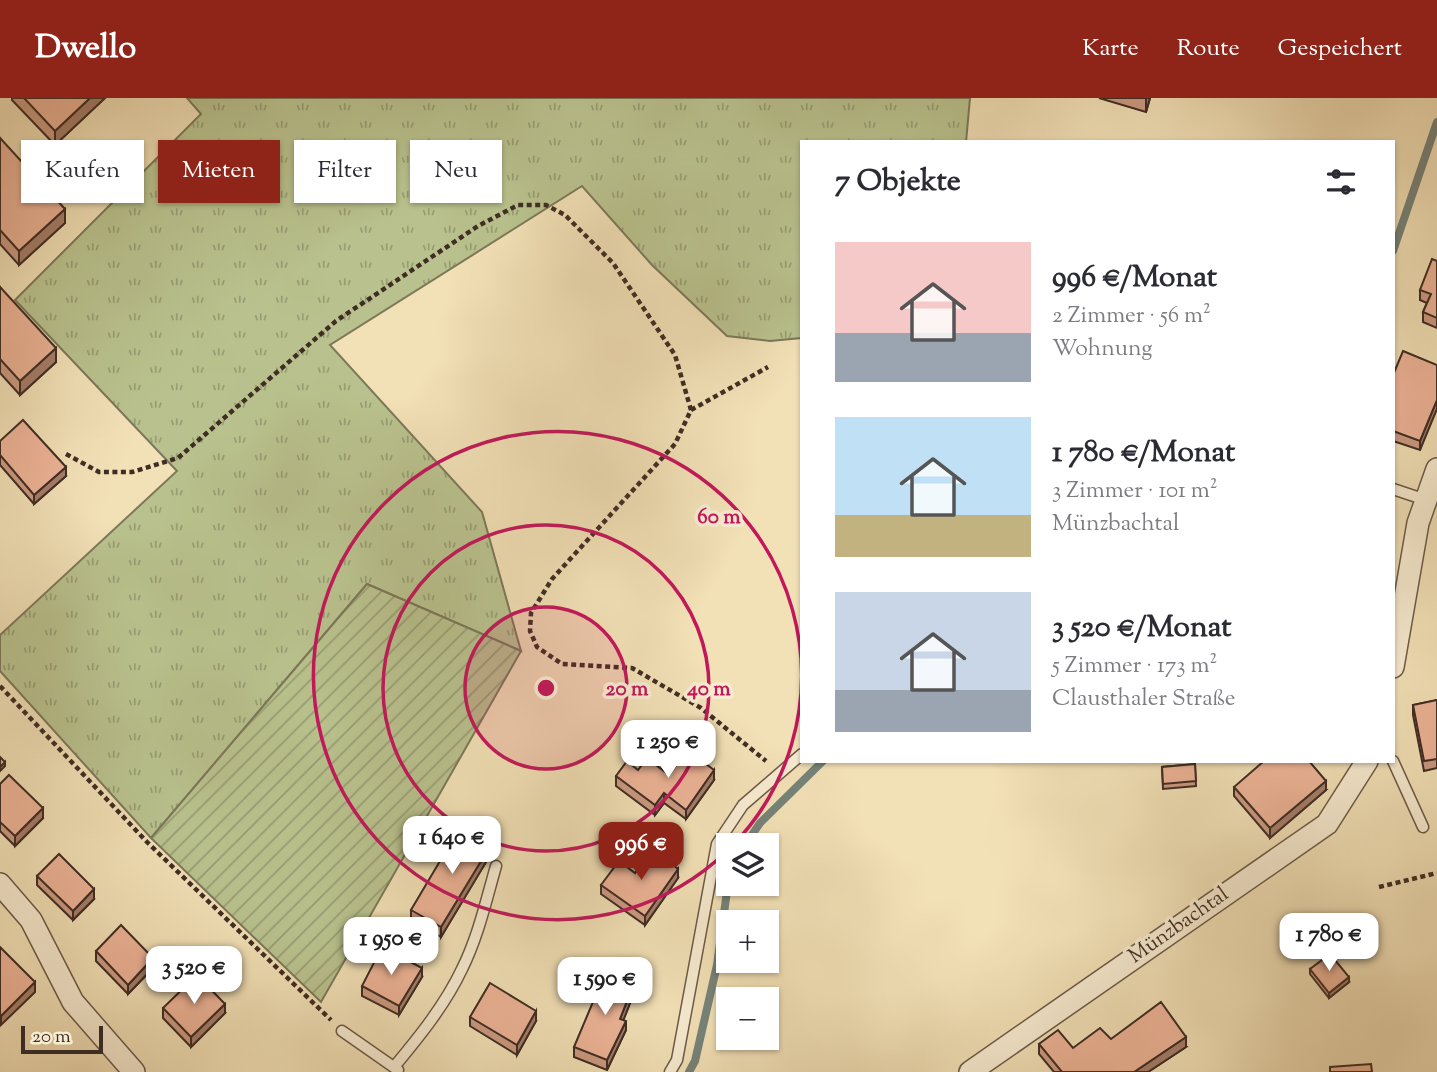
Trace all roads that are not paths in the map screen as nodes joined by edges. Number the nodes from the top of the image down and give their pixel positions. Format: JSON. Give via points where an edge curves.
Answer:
{"nodes":[{"id":1,"x":1437,"y":469,"type":"edge"},
{"id":2,"x":1395,"y":490,"type":"edge"},
{"id":3,"x":1426,"y":500,"type":"junction"},
{"id":4,"x":1395,"y":655,"type":"edge"},
{"id":5,"x":800,"y":756,"type":"edge"},
{"id":6,"x":1366,"y":763,"type":"edge"},
{"id":7,"x":1394,"y":763,"type":"edge"},
{"id":8,"x":1423,"y":827,"type":"dead end"},
{"id":9,"x":496,"y":866,"type":"dead end"},
{"id":10,"x":0,"y":884,"type":"edge"},
{"id":11,"x":342,"y":1031,"type":"road end"},
{"id":12,"x":397,"y":1070,"type":"edge"},
{"id":13,"x":134,"y":1072,"type":"edge"},
{"id":14,"x":670,"y":1072,"type":"edge"},
{"id":15,"x":970,"y":1072,"type":"edge"}],
"edges":[{"from":1,"to":3,"type":"street"},
{"from":2,"to":3,"type":"lane"},
{"from":3,"to":4,"type":"street"},
{"from":5,"to":14,"type":"lane","via":[[743,805],[717,844],[677,1060]]},
{"from":6,"to":15,"type":"street","name":"Münzbachtal","via":[[1327,824]]},
{"from":7,"to":8,"type":"lane"},
{"from":9,"to":12,"type":"lane","via":[[462,970]]},
{"from":10,"to":13,"type":"street","via":[[31,920],[73,1002]]},
{"from":11,"to":12,"type":"lane"}]}
